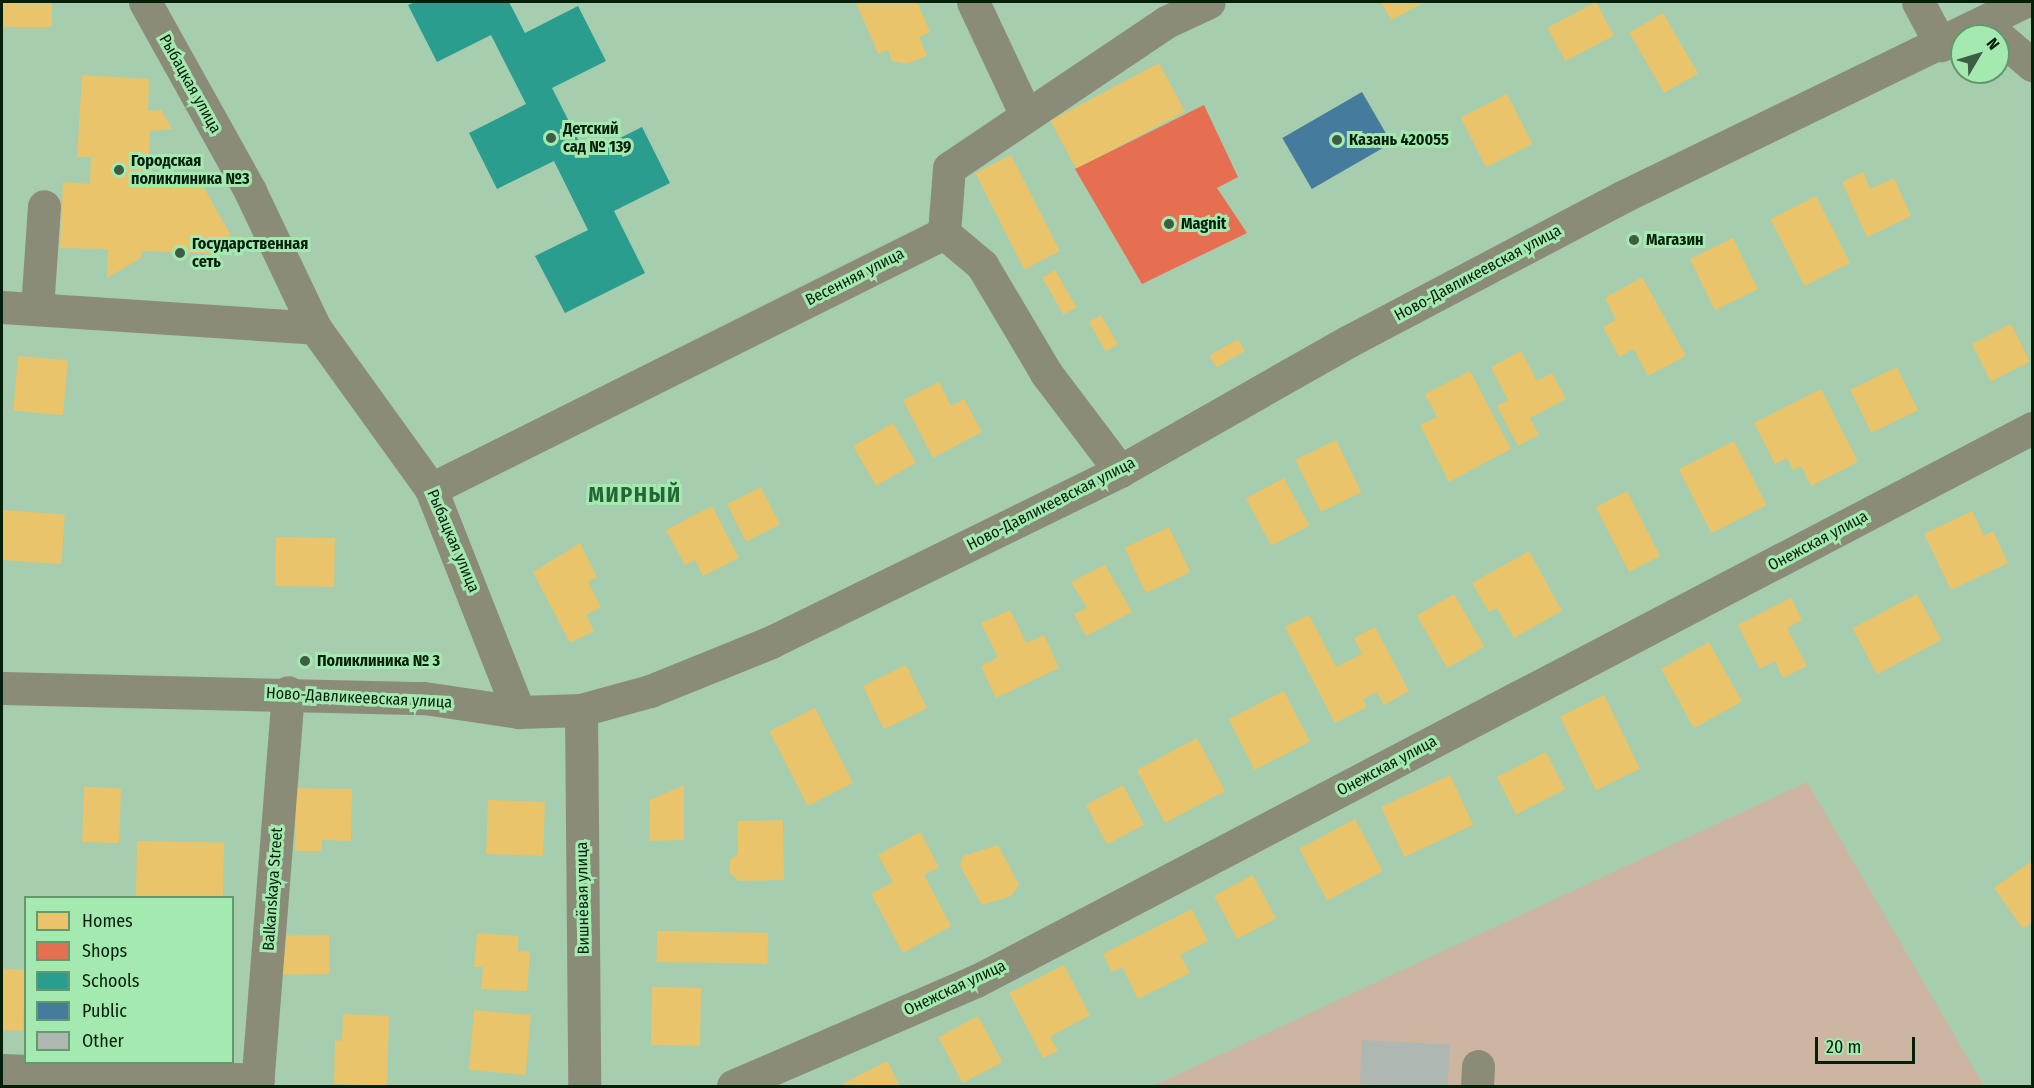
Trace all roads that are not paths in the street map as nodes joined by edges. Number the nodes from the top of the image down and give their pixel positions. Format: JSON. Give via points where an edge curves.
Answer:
{"nodes":[{"id":1,"x":145,"y":2,"type":"edge"},
{"id":2,"x":973,"y":2,"type":"edge"},
{"id":3,"x":1209,"y":2,"type":"edge"},
{"id":4,"x":1918,"y":2,"type":"edge"},
{"id":5,"x":2024,"y":2,"type":"edge"},
{"id":6,"x":1160,"y":12,"type":"edge"},
{"id":7,"x":2000,"y":24,"type":"edge"},
{"id":8,"x":1950,"y":43,"type":"edge"},
{"id":9,"x":1941,"y":45,"type":"junction"},
{"id":10,"x":2010,"y":48,"type":"edge"},
{"id":11,"x":2032,"y":64,"type":"edge"},
{"id":12,"x":1026,"y":116,"type":"junction"},
{"id":13,"x":44,"y":206,"type":"dead end"},
{"id":14,"x":944,"y":233,"type":"junction"},
{"id":15,"x":2,"y":307,"type":"edge"},
{"id":16,"x":37,"y":309,"type":"junction"},
{"id":17,"x":315,"y":328,"type":"junction"},
{"id":18,"x":2032,"y":428,"type":"edge"},
{"id":19,"x":1120,"y":471,"type":"junction"},
{"id":20,"x":431,"y":489,"type":"junction"},
{"id":21,"x":2,"y":688,"type":"edge"},
{"id":22,"x":288,"y":692,"type":"junction"},
{"id":23,"x":581,"y":710,"type":"junction"},
{"id":24,"x":519,"y":712,"type":"junction"},
{"id":25,"x":2,"y":1070,"type":"edge"},
{"id":26,"x":258,"y":1083,"type":"edge"},
{"id":27,"x":584,"y":1086,"type":"edge"},
{"id":28,"x":733,"y":1086,"type":"edge"}],
"edges":[{"from":1,"to":17,"type":"street","name":"Рыбацкая улица","via":[[250,191]]},
{"from":2,"to":12,"type":"street"},
{"from":3,"to":6,"type":"street"},
{"from":4,"to":9,"type":"street"},
{"from":5,"to":7,"type":"street","name":"Ново-Давликеевская улица"},
{"from":6,"to":12,"type":"street"},
{"from":8,"to":9,"type":"street","name":"Ново-Давликеевская улица"},
{"from":9,"to":19,"type":"street","name":"Ново-Давликеевская улица","via":[[1622,197],[1349,341]]},
{"from":10,"to":11,"type":"street"},
{"from":12,"to":14,"type":"street","via":[[949,168]]},
{"from":13,"to":16,"type":"street"},
{"from":14,"to":19,"type":"street","via":[[982,265],[1046,373]]},
{"from":14,"to":20,"type":"street","name":"Весенняя улица"},
{"from":15,"to":16,"type":"street"},
{"from":16,"to":17,"type":"street"},
{"from":17,"to":20,"type":"street","name":"Рыбацкая улица"},
{"from":18,"to":28,"type":"street","name":"Онежская улица","via":[[976,981]]},
{"from":19,"to":23,"type":"street","name":"Ново-Давликеевская улица","via":[[771,642],[650,691]]},
{"from":20,"to":24,"type":"street","name":"Рыбацкая улица"},
{"from":21,"to":22,"type":"street","name":"Ново-Давликеевская улица"},
{"from":22,"to":24,"type":"street","name":"Ново-Давликеевская улица","via":[[424,698]]},
{"from":22,"to":26,"type":"street","name":"Balkanskaya Street"},
{"from":23,"to":24,"type":"street","name":"Ново-Давликеевская улица"},
{"from":23,"to":27,"type":"street","name":"Вишнёвая улица"},
{"from":25,"to":26,"type":"street"}]}
